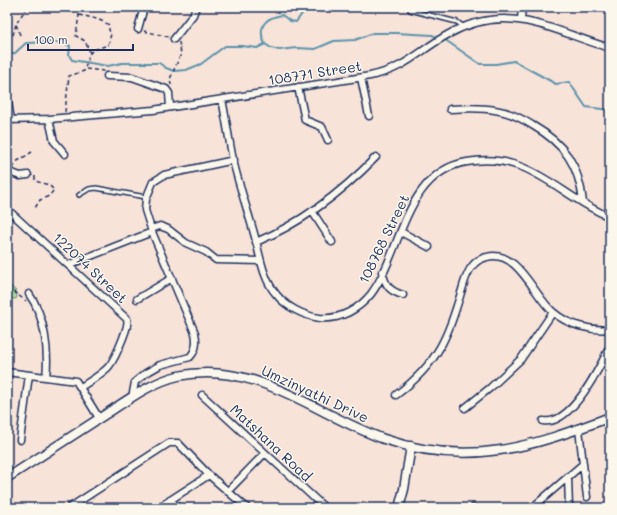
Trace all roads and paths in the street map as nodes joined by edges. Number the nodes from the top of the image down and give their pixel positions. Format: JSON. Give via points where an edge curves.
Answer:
{"nodes":[{"id":1,"x":27,"y":7,"type":"edge"},
{"id":2,"x":80,"y":7,"type":"edge"},
{"id":3,"x":144,"y":7,"type":"edge"},
{"id":4,"x":196,"y":7,"type":"edge"},
{"id":5,"x":522,"y":7,"type":"edge"},
{"id":6,"x":410,"y":10,"type":"dead end"},
{"id":7,"x":79,"y":15,"type":"junction"},
{"id":8,"x":521,"y":19,"type":"junction"},
{"id":9,"x":16,"y":24,"type":"junction"},
{"id":10,"x":464,"y":27,"type":"junction"},
{"id":11,"x":138,"y":28,"type":"joint"},
{"id":12,"x":20,"y":35,"type":"dead end"},
{"id":13,"x":7,"y":39,"type":"edge"},
{"id":14,"x":174,"y":39,"type":"junction"},
{"id":15,"x":610,"y":48,"type":"edge"},
{"id":16,"x":90,"y":53,"type":"junction"},
{"id":17,"x":86,"y":69,"type":"junction"},
{"id":18,"x":106,"y":76,"type":"joint"},
{"id":19,"x":361,"y":78,"type":"junction"},
{"id":20,"x":298,"y":87,"type":"junction"},
{"id":21,"x":168,"y":90,"type":"junction"},
{"id":22,"x":7,"y":96,"type":"edge"},
{"id":23,"x":222,"y":99,"type":"junction"},
{"id":24,"x":170,"y":108,"type":"junction"},
{"id":25,"x":450,"y":109,"type":"dead end"},
{"id":26,"x":369,"y":116,"type":"dead end"},
{"id":27,"x":65,"y":118,"type":"junction"},
{"id":28,"x":49,"y":119,"type":"junction"},
{"id":29,"x":9,"y":120,"type":"edge"},
{"id":30,"x":328,"y":140,"type":"dead end"},
{"id":31,"x":32,"y":152,"type":"dead end"},
{"id":32,"x":65,"y":154,"type":"dead end"},
{"id":33,"x":376,"y":157,"type":"dead end"},
{"id":34,"x":234,"y":160,"type":"junction"},
{"id":35,"x":8,"y":172,"type":"edge"},
{"id":36,"x":28,"y":175,"type":"joint"},
{"id":37,"x":79,"y":195,"type":"dead end"},
{"id":38,"x":146,"y":197,"type":"junction"},
{"id":39,"x":583,"y":202,"type":"junction"},
{"id":40,"x":35,"y":208,"type":"dead end"},
{"id":41,"x":7,"y":209,"type":"edge"},
{"id":42,"x":312,"y":211,"type":"junction"},
{"id":43,"x":610,"y":217,"type":"edge"},
{"id":44,"x":151,"y":231,"type":"junction"},
{"id":45,"x":401,"y":232,"type":"junction"},
{"id":46,"x":256,"y":242,"type":"junction"},
{"id":47,"x":332,"y":242,"type":"dead end"},
{"id":48,"x":429,"y":247,"type":"dead end"},
{"id":49,"x":261,"y":261,"type":"junction"},
{"id":50,"x":68,"y":265,"type":"junction"},
{"id":51,"x":382,"y":272,"type":"junction"},
{"id":52,"x":172,"y":278,"type":"junction"},
{"id":53,"x":7,"y":289,"type":"edge"},
{"id":54,"x":29,"y":294,"type":"dead end"},
{"id":55,"x":403,"y":295,"type":"dead end"},
{"id":56,"x":137,"y":299,"type":"dead end"},
{"id":57,"x":35,"y":305,"type":"junction"},
{"id":58,"x":553,"y":312,"type":"junction"},
{"id":59,"x":610,"y":329,"type":"edge"},
{"id":60,"x":610,"y":346,"type":"edge"},
{"id":61,"x":7,"y":372,"type":"edge"},
{"id":62,"x":29,"y":375,"type":"junction"},
{"id":63,"x":46,"y":377,"type":"junction"},
{"id":64,"x":81,"y":387,"type":"junction"},
{"id":65,"x":202,"y":395,"type":"dead end"},
{"id":66,"x":396,"y":395,"type":"dead end"},
{"id":67,"x":132,"y":398,"type":"junction"},
{"id":68,"x":466,"y":408,"type":"dead end"},
{"id":69,"x":610,"y":417,"type":"edge"},
{"id":70,"x":100,"y":418,"type":"junction"},
{"id":71,"x":543,"y":420,"type":"dead end"},
{"id":72,"x":579,"y":429,"type":"junction"},
{"id":73,"x":20,"y":440,"type":"dead end"},
{"id":74,"x":411,"y":446,"type":"junction"},
{"id":75,"x":265,"y":453,"type":"junction"},
{"id":76,"x":583,"y":464,"type":"junction"},
{"id":77,"x":209,"y":475,"type":"junction"},
{"id":78,"x":568,"y":476,"type":"junction"},
{"id":79,"x":7,"y":478,"type":"edge"},
{"id":80,"x":228,"y":491,"type":"junction"},
{"id":81,"x":587,"y":497,"type":"dead end"},
{"id":82,"x":170,"y":500,"type":"junction"},
{"id":83,"x":69,"y":508,"type":"edge"},
{"id":84,"x":158,"y":508,"type":"edge"},
{"id":85,"x":179,"y":508,"type":"edge"},
{"id":86,"x":247,"y":508,"type":"edge"},
{"id":87,"x":325,"y":508,"type":"edge"},
{"id":88,"x":399,"y":508,"type":"edge"},
{"id":89,"x":532,"y":508,"type":"edge"},
{"id":90,"x":569,"y":508,"type":"edge"}],
"edges":[{"from":1,"to":9,"type":"path"},
{"from":2,"to":7,"type":"path"},
{"from":3,"to":11,"type":"street"},
{"from":4,"to":14,"type":"street","via":[[193,15]]},
{"from":5,"to":8,"type":"street"},
{"from":6,"to":10,"type":"lane","via":[[457,22]]},
{"from":7,"to":16,"type":"path","via":[[76,36],[85,41]]},
{"from":7,"to":16,"type":"path","via":[[109,25],[111,34],[108,45]]},
{"from":8,"to":10,"type":"street","name":"108771 Street","via":[[496,19]]},
{"from":8,"to":15,"type":"street","name":"108771 Street"},
{"from":9,"to":12,"type":"path"},
{"from":9,"to":13,"type":"path","via":[[13,35]]},
{"from":10,"to":19,"type":"street","name":"108771 Street","via":[[393,70]]},
{"from":11,"to":14,"type":"path"},
{"from":14,"to":21,"type":"path","via":[[180,42],[182,48]]},
{"from":16,"to":17,"type":"path","via":[[85,64]]},
{"from":17,"to":18,"type":"path","via":[[102,70]]},
{"from":17,"to":27,"type":"path","via":[[69,76]]},
{"from":18,"to":21,"type":"street","via":[[132,78]]},
{"from":19,"to":20,"type":"street","name":"108771 Street"},
{"from":19,"to":26,"type":"street"},
{"from":20,"to":23,"type":"street","name":"108771 Street"},
{"from":20,"to":30,"type":"street","via":[[304,120],[322,127]]},
{"from":21,"to":24,"type":"street"},
{"from":22,"to":29,"type":"street"},
{"from":23,"to":24,"type":"street","name":"108771 Street"},
{"from":23,"to":34,"type":"street","name":"108768 Street"},
{"from":24,"to":27,"type":"street","name":"108771 Street"},
{"from":25,"to":39,"type":"street","via":[[474,108],[504,112],[546,133],[564,150],[574,166]]},
{"from":27,"to":28,"type":"street","name":"108771 Street"},
{"from":28,"to":29,"type":"street","name":"108771 Street"},
{"from":28,"to":32,"type":"street","via":[[54,141]]},
{"from":31,"to":35,"type":"path","via":[[16,162]]},
{"from":33,"to":42,"type":"street","via":[[337,195]]},
{"from":34,"to":38,"type":"street","via":[[164,175],[153,182]]},
{"from":34,"to":46,"type":"street","name":"108768 Street"},
{"from":35,"to":36,"type":"street","via":[[20,176]]},
{"from":36,"to":40,"type":"path","via":[[34,172],[35,181],[49,185],[54,190],[40,200]]},
{"from":37,"to":38,"type":"lane","via":[[96,188]]},
{"from":38,"to":44,"type":"street","via":[[145,210]]},
{"from":39,"to":43,"type":"street","name":"108768 Street"},
{"from":39,"to":45,"type":"street","name":"108768 Street","via":[[537,173],[520,166],[493,161],[466,162],[446,169],[428,182],[419,194]]},
{"from":41,"to":50,"type":"street","name":"122074 Street"},
{"from":42,"to":46,"type":"street"},
{"from":42,"to":47,"type":"street"},
{"from":44,"to":49,"type":"street","via":[[160,226],[168,229],[216,260]]},
{"from":44,"to":50,"type":"street"},
{"from":44,"to":52,"type":"street"},
{"from":45,"to":48,"type":"street"},
{"from":45,"to":51,"type":"street","name":"108768 Street"},
{"from":46,"to":49,"type":"street","name":"108768 Street"},
{"from":49,"to":51,"type":"street","name":"108768 Street","via":[[271,288],[282,300],[305,314],[324,318],[356,308],[370,295]]},
{"from":50,"to":64,"type":"street","name":"122074 Street","via":[[128,321],[111,366]]},
{"from":51,"to":55,"type":"street","via":[[386,286],[393,292]]},
{"from":52,"to":56,"type":"street"},
{"from":52,"to":67,"type":"street","via":[[195,333],[195,350],[188,358],[160,365],[146,373],[135,382]]},
{"from":53,"to":57,"type":"path"},
{"from":54,"to":57,"type":"street"},
{"from":57,"to":63,"type":"street","via":[[48,358]]},
{"from":58,"to":59,"type":"street","via":[[583,327]]},
{"from":58,"to":66,"type":"street","via":[[511,261],[497,256],[482,258],[468,273],[450,330],[441,348],[416,379]]},
{"from":58,"to":68,"type":"street","via":[[521,359]]},
{"from":60,"to":71,"type":"street","via":[[579,401],[555,418]]},
{"from":61,"to":62,"type":"street"},
{"from":62,"to":63,"type":"street"},
{"from":62,"to":73,"type":"street"},
{"from":63,"to":64,"type":"street","via":[[74,381]]},
{"from":64,"to":70,"type":"street"},
{"from":65,"to":75,"type":"street","name":"Matshana Road"},
{"from":67,"to":70,"type":"street","name":"Umzinyathi Drive"},
{"from":67,"to":74,"type":"street","name":"Umzinyathi Drive","via":[[178,376],[211,373],[236,375],[278,390],[371,434]]},
{"from":69,"to":72,"type":"street","name":"Umzinyathi Drive"},
{"from":70,"to":79,"type":"street","name":"Umzinyathi Drive"},
{"from":72,"to":74,"type":"street","name":"Umzinyathi Drive","via":[[540,443],[494,451],[453,452]]},
{"from":72,"to":76,"type":"street"},
{"from":74,"to":88,"type":"street"},
{"from":75,"to":80,"type":"street"},
{"from":75,"to":87,"type":"street","name":"Matshana Road"},
{"from":76,"to":78,"type":"street"},
{"from":76,"to":81,"type":"street"},
{"from":77,"to":80,"type":"street"},
{"from":77,"to":82,"type":"street"},
{"from":77,"to":83,"type":"street","via":[[178,443],[172,442]]},
{"from":78,"to":89,"type":"street"},
{"from":78,"to":90,"type":"street"},
{"from":80,"to":86,"type":"street"},
{"from":82,"to":84,"type":"street"},
{"from":82,"to":85,"type":"street"}]}
